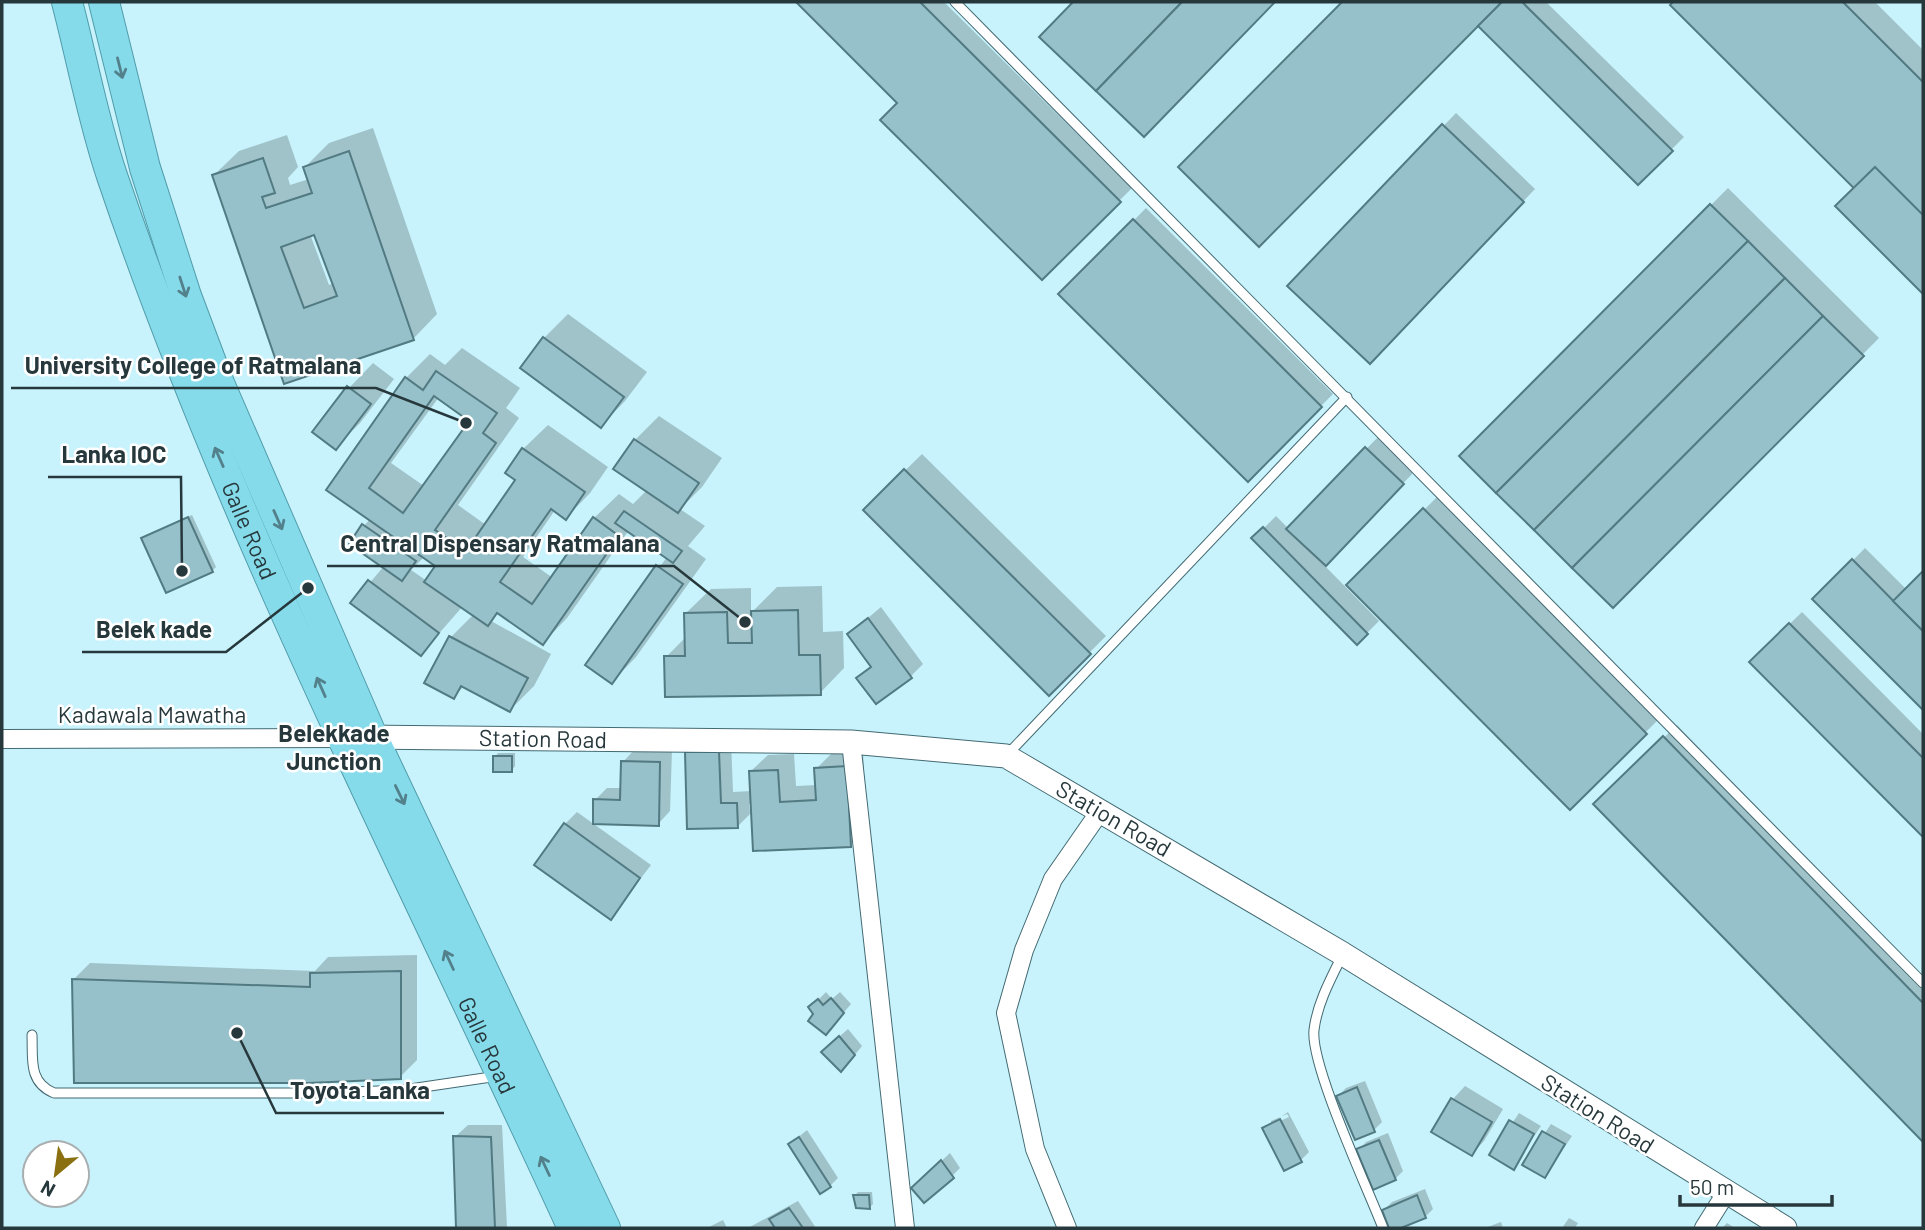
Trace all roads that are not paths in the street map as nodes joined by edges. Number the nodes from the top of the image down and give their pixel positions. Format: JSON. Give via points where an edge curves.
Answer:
{"nodes":[{"id":1,"x":67,"y":2,"type":"edge"},
{"id":2,"x":104,"y":2,"type":"edge"},
{"id":3,"x":955,"y":2,"type":"edge"},
{"id":4,"x":1347,"y":397,"type":"junction"},
{"id":5,"x":358,"y":737,"type":"junction"},
{"id":6,"x":2,"y":739,"type":"edge"},
{"id":7,"x":851,"y":742,"type":"junction"},
{"id":8,"x":1006,"y":755,"type":"junction"},
{"id":9,"x":1101,"y":810,"type":"junction"},
{"id":10,"x":1343,"y":954,"type":"junction"},
{"id":11,"x":1923,"y":983,"type":"edge"},
{"id":12,"x":32,"y":1035,"type":"dead end"},
{"id":13,"x":503,"y":1076,"type":"junction"},
{"id":14,"x":1726,"y":1193,"type":"junction"},
{"id":15,"x":573,"y":1228,"type":"edge"},
{"id":16,"x":605,"y":1228,"type":"edge"},
{"id":17,"x":905,"y":1228,"type":"edge"},
{"id":18,"x":1067,"y":1228,"type":"edge"},
{"id":19,"x":1383,"y":1228,"type":"edge"},
{"id":20,"x":1704,"y":1228,"type":"edge"},
{"id":21,"x":1785,"y":1228,"type":"edge"}],
"edges":[{"from":5,"to":1,"type":"highway","name":"Galle Road","one_way":true,"via":[[179,360],[111,173]]},
{"from":2,"to":5,"type":"highway","name":"Galle Road","one_way":true,"via":[[145,168],[197,328]]},
{"from":3,"to":4,"type":"lane"},
{"from":4,"to":8,"type":"lane"},
{"from":4,"to":11,"type":"lane"},
{"from":5,"to":6,"type":"street","name":"Kadawala Mawatha"},
{"from":5,"to":7,"type":"street","name":"Station Road"},
{"from":13,"to":5,"type":"highway","name":"Galle Road","one_way":true},
{"from":5,"to":16,"type":"highway","name":"Galle Road","one_way":true},
{"from":7,"to":8,"type":"street","name":"Station Road"},
{"from":7,"to":17,"type":"street"},
{"from":8,"to":9,"type":"street","name":"Station Road"},
{"from":9,"to":10,"type":"street","name":"Station Road"},
{"from":9,"to":18,"type":"street","via":[[1053,879],[1024,950],[1006,1013],[1035,1149]]},
{"from":10,"to":14,"type":"street","name":"Station Road"},
{"from":10,"to":19,"type":"lane","via":[[1327,986],[1314,1031],[1318,1062]]},
{"from":12,"to":13,"type":"lane","via":[[33,1075],[54,1093],[403,1090]]},
{"from":15,"to":13,"type":"highway","name":"Galle Road","one_way":true},
{"from":14,"to":20,"type":"street"},
{"from":14,"to":21,"type":"street","name":"Station Road"}]}
